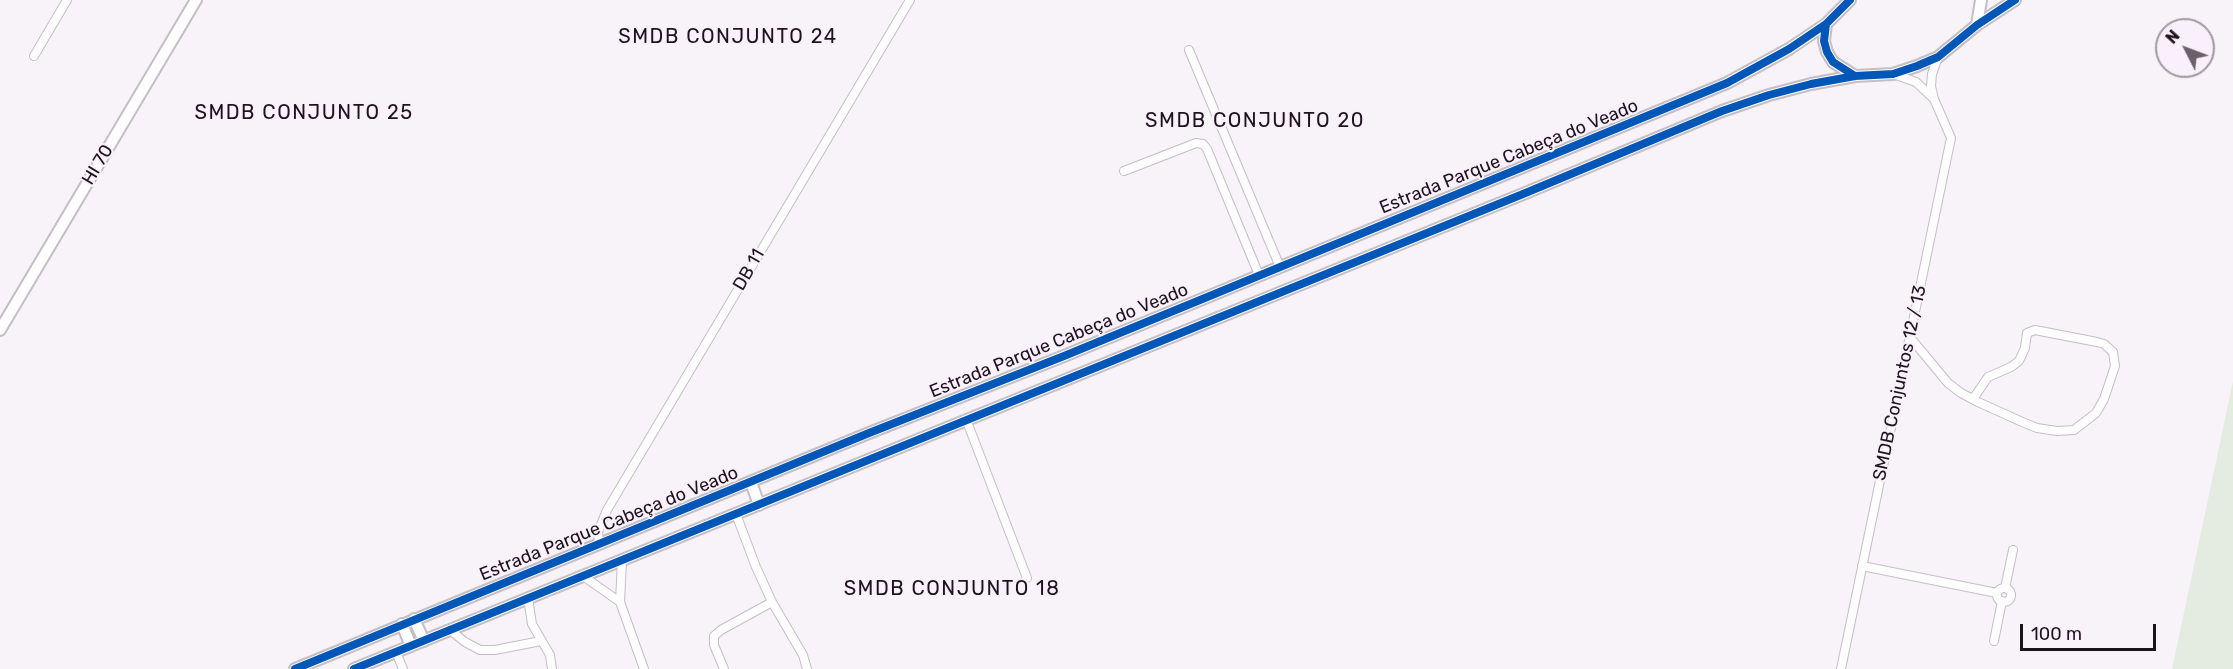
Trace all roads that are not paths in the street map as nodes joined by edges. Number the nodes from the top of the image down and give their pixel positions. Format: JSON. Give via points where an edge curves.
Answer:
{"nodes":[{"id":1,"x":67,"y":0,"type":"edge"},
{"id":2,"x":196,"y":0,"type":"edge"},
{"id":3,"x":910,"y":0,"type":"edge"},
{"id":4,"x":1850,"y":0,"type":"edge"},
{"id":5,"x":1981,"y":0,"type":"edge"},
{"id":6,"x":2015,"y":0,"type":"edge"},
{"id":7,"x":1826,"y":24,"type":"junction"},
{"id":8,"x":1977,"y":25,"type":"junction"},
{"id":9,"x":1189,"y":50,"type":"dead end"},
{"id":10,"x":34,"y":56,"type":"dead end"},
{"id":11,"x":1938,"y":57,"type":"junction"},
{"id":12,"x":1893,"y":74,"type":"junction"},
{"id":13,"x":1855,"y":76,"type":"junction"},
{"id":14,"x":1934,"y":99,"type":"junction"},
{"id":15,"x":1124,"y":171,"type":"dead end"},
{"id":16,"x":1280,"y":267,"type":"junction"},
{"id":17,"x":1259,"y":275,"type":"junction"},
{"id":18,"x":0,"y":330,"type":"edge"},
{"id":19,"x":1909,"y":336,"type":"junction"},
{"id":20,"x":1973,"y":399,"type":"junction"},
{"id":21,"x":966,"y":419,"type":"junction"},
{"id":22,"x":751,"y":482,"type":"junction"},
{"id":23,"x":759,"y":505,"type":"junction"},
{"id":24,"x":736,"y":514,"type":"junction"},
{"id":25,"x":599,"y":544,"type":"junction"},
{"id":26,"x":2013,"y":550,"type":"dead end"},
{"id":27,"x":622,"y":560,"type":"junction"},
{"id":28,"x":1862,"y":566,"type":"junction"},
{"id":29,"x":583,"y":576,"type":"junction"},
{"id":30,"x":1027,"y":578,"type":"dead end"},
{"id":31,"x":2001,"y":590,"type":"junction"},
{"id":32,"x":528,"y":598,"type":"junction"},
{"id":33,"x":2002,"y":601,"type":"junction"},
{"id":34,"x":620,"y":602,"type":"junction"},
{"id":35,"x":772,"y":602,"type":"junction"},
{"id":36,"x":414,"y":619,"type":"junction"},
{"id":37,"x":402,"y":624,"type":"junction"},
{"id":38,"x":450,"y":630,"type":"junction"},
{"id":39,"x":424,"y":641,"type":"junction"},
{"id":40,"x":541,"y":641,"type":"junction"},
{"id":41,"x":1994,"y":641,"type":"dead end"},
{"id":42,"x":411,"y":646,"type":"junction"},
{"id":43,"x":396,"y":652,"type":"junction"},
{"id":44,"x":295,"y":669,"type":"edge"},
{"id":45,"x":354,"y":669,"type":"edge"},
{"id":46,"x":403,"y":669,"type":"edge"},
{"id":47,"x":552,"y":669,"type":"edge"},
{"id":48,"x":644,"y":669,"type":"edge"},
{"id":49,"x":724,"y":669,"type":"edge"},
{"id":50,"x":807,"y":669,"type":"edge"},
{"id":51,"x":1841,"y":669,"type":"edge"}],
"edges":[{"from":1,"to":10,"type":"street"},
{"from":2,"to":18,"type":"main road","name":"HI 70"},
{"from":3,"to":25,"type":"street","name":"DB 11","via":[[607,510],[598,532]]},
{"from":4,"to":7,"type":"main road","name":"Estrada Parque Cabeça do Veado"},
{"from":5,"to":8,"type":"main road"},
{"from":6,"to":8,"type":"main road"},
{"from":7,"to":13,"type":"main road","via":[[1827,52],[1833,62]]},
{"from":7,"to":16,"type":"main road","name":"Estrada Parque Cabeça do Veado","via":[[1727,83]]},
{"from":8,"to":11,"type":"main road","name":"Estrada Parque Cabeça do Veado"},
{"from":9,"to":16,"type":"street"},
{"from":11,"to":12,"type":"main road","name":"Estrada Parque Cabeça do Veado"},
{"from":11,"to":14,"type":"street","name":"SMDB Conjuntos 12 / 13","via":[[1932,74]]},
{"from":12,"to":13,"type":"main road","name":"Estrada Parque Cabeça do Veado"},
{"from":12,"to":14,"type":"street","name":"SMDB Conjuntos 12 / 13","via":[[1916,82]]},
{"from":13,"to":21,"type":"main road","name":"Estrada Parque Cabeça do Veado","via":[[1769,95],[1722,111]]},
{"from":14,"to":19,"type":"street","name":"SMDB Conjuntos 12 / 13","via":[[1951,138]]},
{"from":15,"to":17,"type":"street","via":[[1196,143],[1203,144]]},
{"from":16,"to":17,"type":"main road","name":"Estrada Parque Cabeça do Veado"},
{"from":17,"to":22,"type":"main road","name":"Estrada Parque Cabeça do Veado"},
{"from":19,"to":20,"type":"street","via":[[1948,383]]},
{"from":19,"to":28,"type":"street","name":"SMDB Conjuntos 12 / 13"},
{"from":20,"to":20,"type":"street","via":[[2037,428],[2074,430],[2096,413],[2104,399],[2115,366],[2113,352],[2097,342],[2035,330],[2027,333],[2019,361],[1988,377]]},
{"from":21,"to":23,"type":"main road","name":"Estrada Parque Cabeça do Veado"},
{"from":21,"to":30,"type":"street"},
{"from":22,"to":23,"type":"main road"},
{"from":22,"to":25,"type":"main road","name":"Estrada Parque Cabeça do Veado"},
{"from":23,"to":24,"type":"main road","name":"Estrada Parque Cabeça do Veado"},
{"from":24,"to":27,"type":"main road","name":"Estrada Parque Cabeça do Veado"},
{"from":24,"to":35,"type":"street"},
{"from":25,"to":36,"type":"main road","name":"Estrada Parque Cabeça do Veado"},
{"from":26,"to":31,"type":"street"},
{"from":27,"to":29,"type":"main road","name":"Estrada Parque Cabeça do Veado"},
{"from":27,"to":34,"type":"street"},
{"from":28,"to":31,"type":"street"},
{"from":28,"to":51,"type":"street","name":"SMDB Conjuntos 12 / 13"},
{"from":29,"to":32,"type":"main road","name":"Estrada Parque Cabeça do Veado"},
{"from":29,"to":34,"type":"street"},
{"from":31,"to":33,"type":"street","via":[[1998,599]]},
{"from":31,"to":33,"type":"street","via":[[2009,591],[2010,596]]},
{"from":32,"to":38,"type":"main road","name":"Estrada Parque Cabeça do Veado"},
{"from":32,"to":40,"type":"street","via":[[532,624]]},
{"from":33,"to":41,"type":"street"},
{"from":34,"to":48,"type":"street"},
{"from":35,"to":49,"type":"street","via":[[717,633],[713,640]]},
{"from":35,"to":50,"type":"street"},
{"from":36,"to":37,"type":"main road","name":"Estrada Parque Cabeça do Veado"},
{"from":36,"to":39,"type":"main road"},
{"from":37,"to":42,"type":"main road"},
{"from":37,"to":44,"type":"main road","name":"Estrada Parque Cabeça do Veado"},
{"from":38,"to":39,"type":"main road","name":"Estrada Parque Cabeça do Veado"},
{"from":38,"to":40,"type":"street","via":[[480,650]]},
{"from":39,"to":42,"type":"main road","name":"Estrada Parque Cabeça do Veado"},
{"from":40,"to":47,"type":"street","via":[[550,655]]},
{"from":42,"to":43,"type":"main road","name":"Estrada Parque Cabeça do Veado"},
{"from":43,"to":45,"type":"main road","name":"Estrada Parque Cabeça do Veado"},
{"from":43,"to":46,"type":"street"}]}
